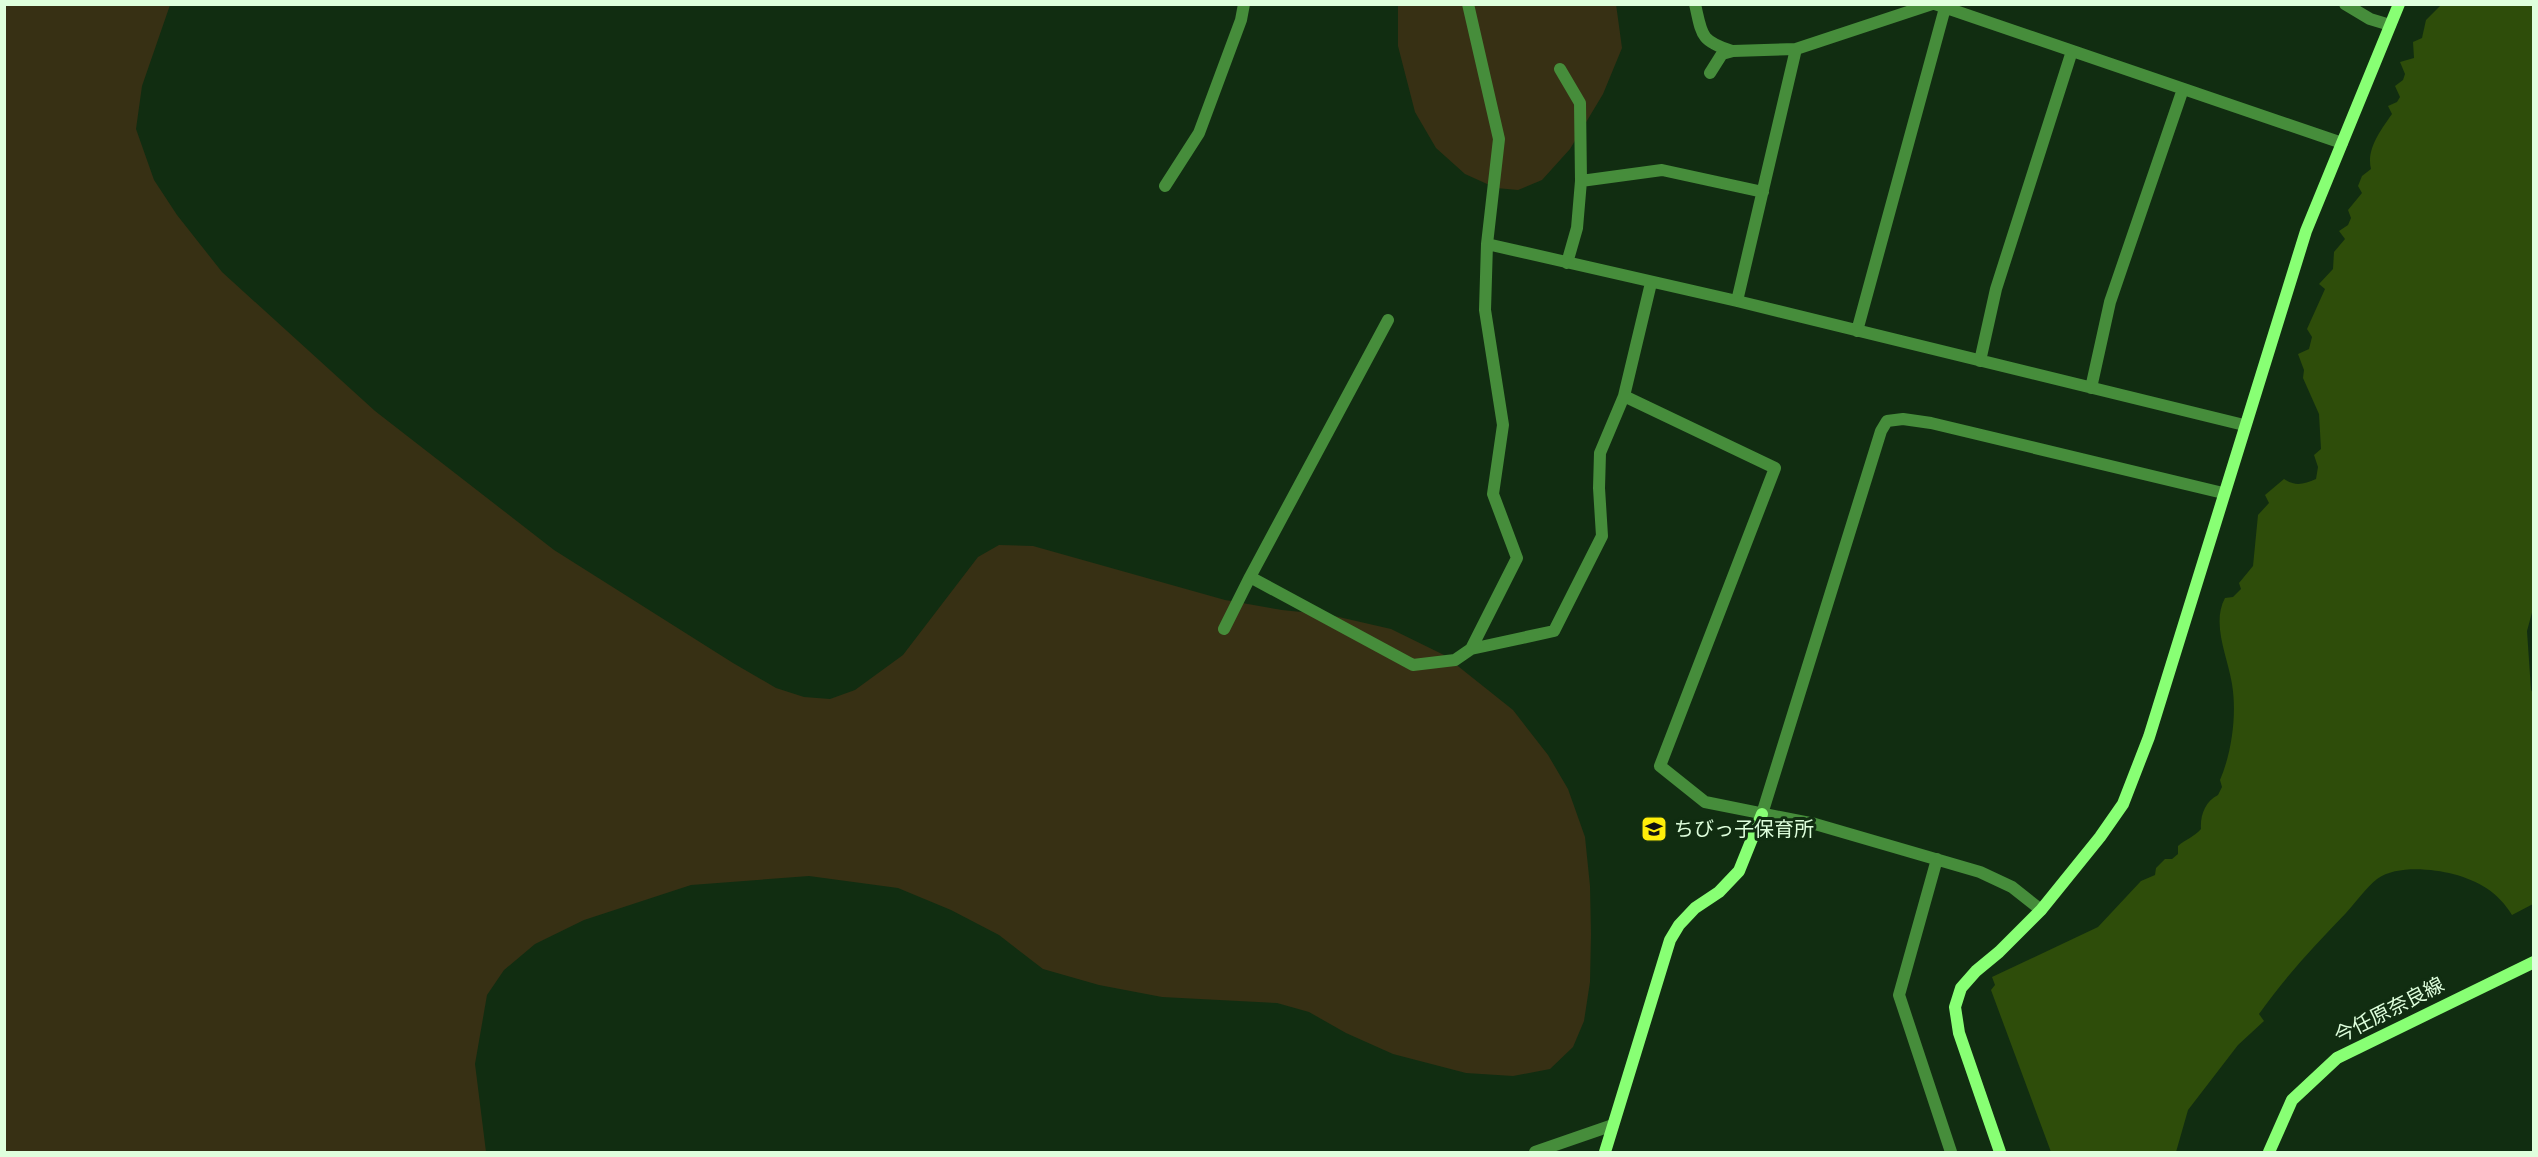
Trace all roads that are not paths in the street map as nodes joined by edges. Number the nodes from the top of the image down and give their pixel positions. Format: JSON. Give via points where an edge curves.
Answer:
{"nodes":[{"id":1,"x":1244,"y":4,"type":"edge"},
{"id":2,"x":1468,"y":4,"type":"edge"},
{"id":3,"x":1695,"y":4,"type":"edge"},
{"id":4,"x":2345,"y":4,"type":"edge"},
{"id":5,"x":2399,"y":4,"type":"edge"},
{"id":6,"x":1938,"y":6,"type":"edge"},
{"id":7,"x":2390,"y":25,"type":"junction"},
{"id":8,"x":1796,"y":49,"type":"junction"},
{"id":9,"x":1733,"y":51,"type":"junction"},
{"id":10,"x":2072,"y":51,"type":"junction"},
{"id":11,"x":1560,"y":69,"type":"dead end"},
{"id":12,"x":1710,"y":73,"type":"dead end"},
{"id":13,"x":2183,"y":89,"type":"junction"},
{"id":14,"x":2342,"y":143,"type":"junction"},
{"id":15,"x":1581,"y":182,"type":"junction"},
{"id":16,"x":1165,"y":186,"type":"dead end"},
{"id":17,"x":1763,"y":192,"type":"junction"},
{"id":18,"x":1487,"y":244,"type":"junction"},
{"id":19,"x":1567,"y":263,"type":"junction"},
{"id":20,"x":1652,"y":283,"type":"junction"},
{"id":21,"x":1737,"y":301,"type":"junction"},
{"id":22,"x":1388,"y":320,"type":"dead end"},
{"id":23,"x":1857,"y":330,"type":"junction"},
{"id":24,"x":1980,"y":361,"type":"junction"},
{"id":25,"x":2091,"y":388,"type":"junction"},
{"id":26,"x":1624,"y":396,"type":"junction"},
{"id":27,"x":2244,"y":425,"type":"junction"},
{"id":28,"x":2223,"y":493,"type":"junction"},
{"id":29,"x":1250,"y":577,"type":"junction"},
{"id":30,"x":1224,"y":629,"type":"dead end"},
{"id":31,"x":1471,"y":649,"type":"junction"},
{"id":32,"x":1762,"y":814,"type":"junction"},
{"id":33,"x":1937,"y":859,"type":"junction"},
{"id":34,"x":2041,"y":910,"type":"junction"},
{"id":35,"x":2534,"y":962,"type":"edge"},
{"id":36,"x":1613,"y":1125,"type":"junction"},
{"id":37,"x":1534,"y":1152,"type":"edge"},
{"id":38,"x":1605,"y":1152,"type":"edge"},
{"id":39,"x":1951,"y":1152,"type":"edge"},
{"id":40,"x":2000,"y":1152,"type":"edge"},
{"id":41,"x":2269,"y":1152,"type":"edge"}],
"edges":[{"from":1,"to":16,"type":"street","via":[[1199,133]]},
{"from":2,"to":18,"type":"street","via":[[1499,138]]},
{"from":3,"to":9,"type":"street","via":[[1702,32],[1712,45]]},
{"from":4,"to":7,"type":"street","via":[[2370,19]]},
{"from":5,"to":7,"type":"street"},
{"from":6,"to":8,"type":"street"},
{"from":6,"to":10,"type":"street"},
{"from":6,"to":23,"type":"street"},
{"from":7,"to":14,"type":"street"},
{"from":8,"to":9,"type":"street"},
{"from":8,"to":17,"type":"street"},
{"from":9,"to":12,"type":"street","via":[[1722,54]]},
{"from":10,"to":13,"type":"street"},
{"from":10,"to":24,"type":"street","via":[[1996,289]]},
{"from":11,"to":15,"type":"street","via":[[1580,103]]},
{"from":13,"to":14,"type":"street"},
{"from":13,"to":25,"type":"street","via":[[2110,302]]},
{"from":14,"to":27,"type":"street","via":[[2306,231]]},
{"from":15,"to":17,"type":"street","via":[[1662,170]]},
{"from":15,"to":19,"type":"street","via":[[1577,228]]},
{"from":17,"to":21,"type":"street"},
{"from":18,"to":19,"type":"street"},
{"from":18,"to":31,"type":"street","via":[[1485,310],[1503,425],[1493,494],[1516,558]]},
{"from":19,"to":20,"type":"street"},
{"from":20,"to":21,"type":"street"},
{"from":20,"to":26,"type":"street"},
{"from":21,"to":23,"type":"street"},
{"from":22,"to":29,"type":"street"},
{"from":23,"to":24,"type":"street"},
{"from":24,"to":25,"type":"street"},
{"from":25,"to":27,"type":"street"},
{"from":26,"to":31,"type":"street","via":[[1600,453],[1602,536],[1554,631]]},
{"from":26,"to":32,"type":"street","via":[[1775,468],[1660,766],[1705,802]]},
{"from":27,"to":28,"type":"street"},
{"from":28,"to":32,"type":"street","via":[[1931,423],[1887,421]]},
{"from":28,"to":34,"type":"street","via":[[2149,737],[2123,804]]},
{"from":29,"to":30,"type":"street"},
{"from":29,"to":31,"type":"street","via":[[1413,665],[1455,660]]},
{"from":32,"to":33,"type":"street","via":[[1815,824]]},
{"from":32,"to":36,"type":"street","via":[[1739,871],[1719,892],[1695,908],[1670,940]]},
{"from":33,"to":34,"type":"street","via":[[2012,887]]},
{"from":33,"to":39,"type":"street","via":[[1899,995]]},
{"from":34,"to":40,"type":"street","via":[[1976,971],[1961,988],[1954,1007],[1959,1033]]},
{"from":35,"to":41,"type":"street","name":"今任原奈良線","via":[[2337,1058],[2292,1100]]},
{"from":36,"to":37,"type":"street"},
{"from":36,"to":38,"type":"street"}]}
